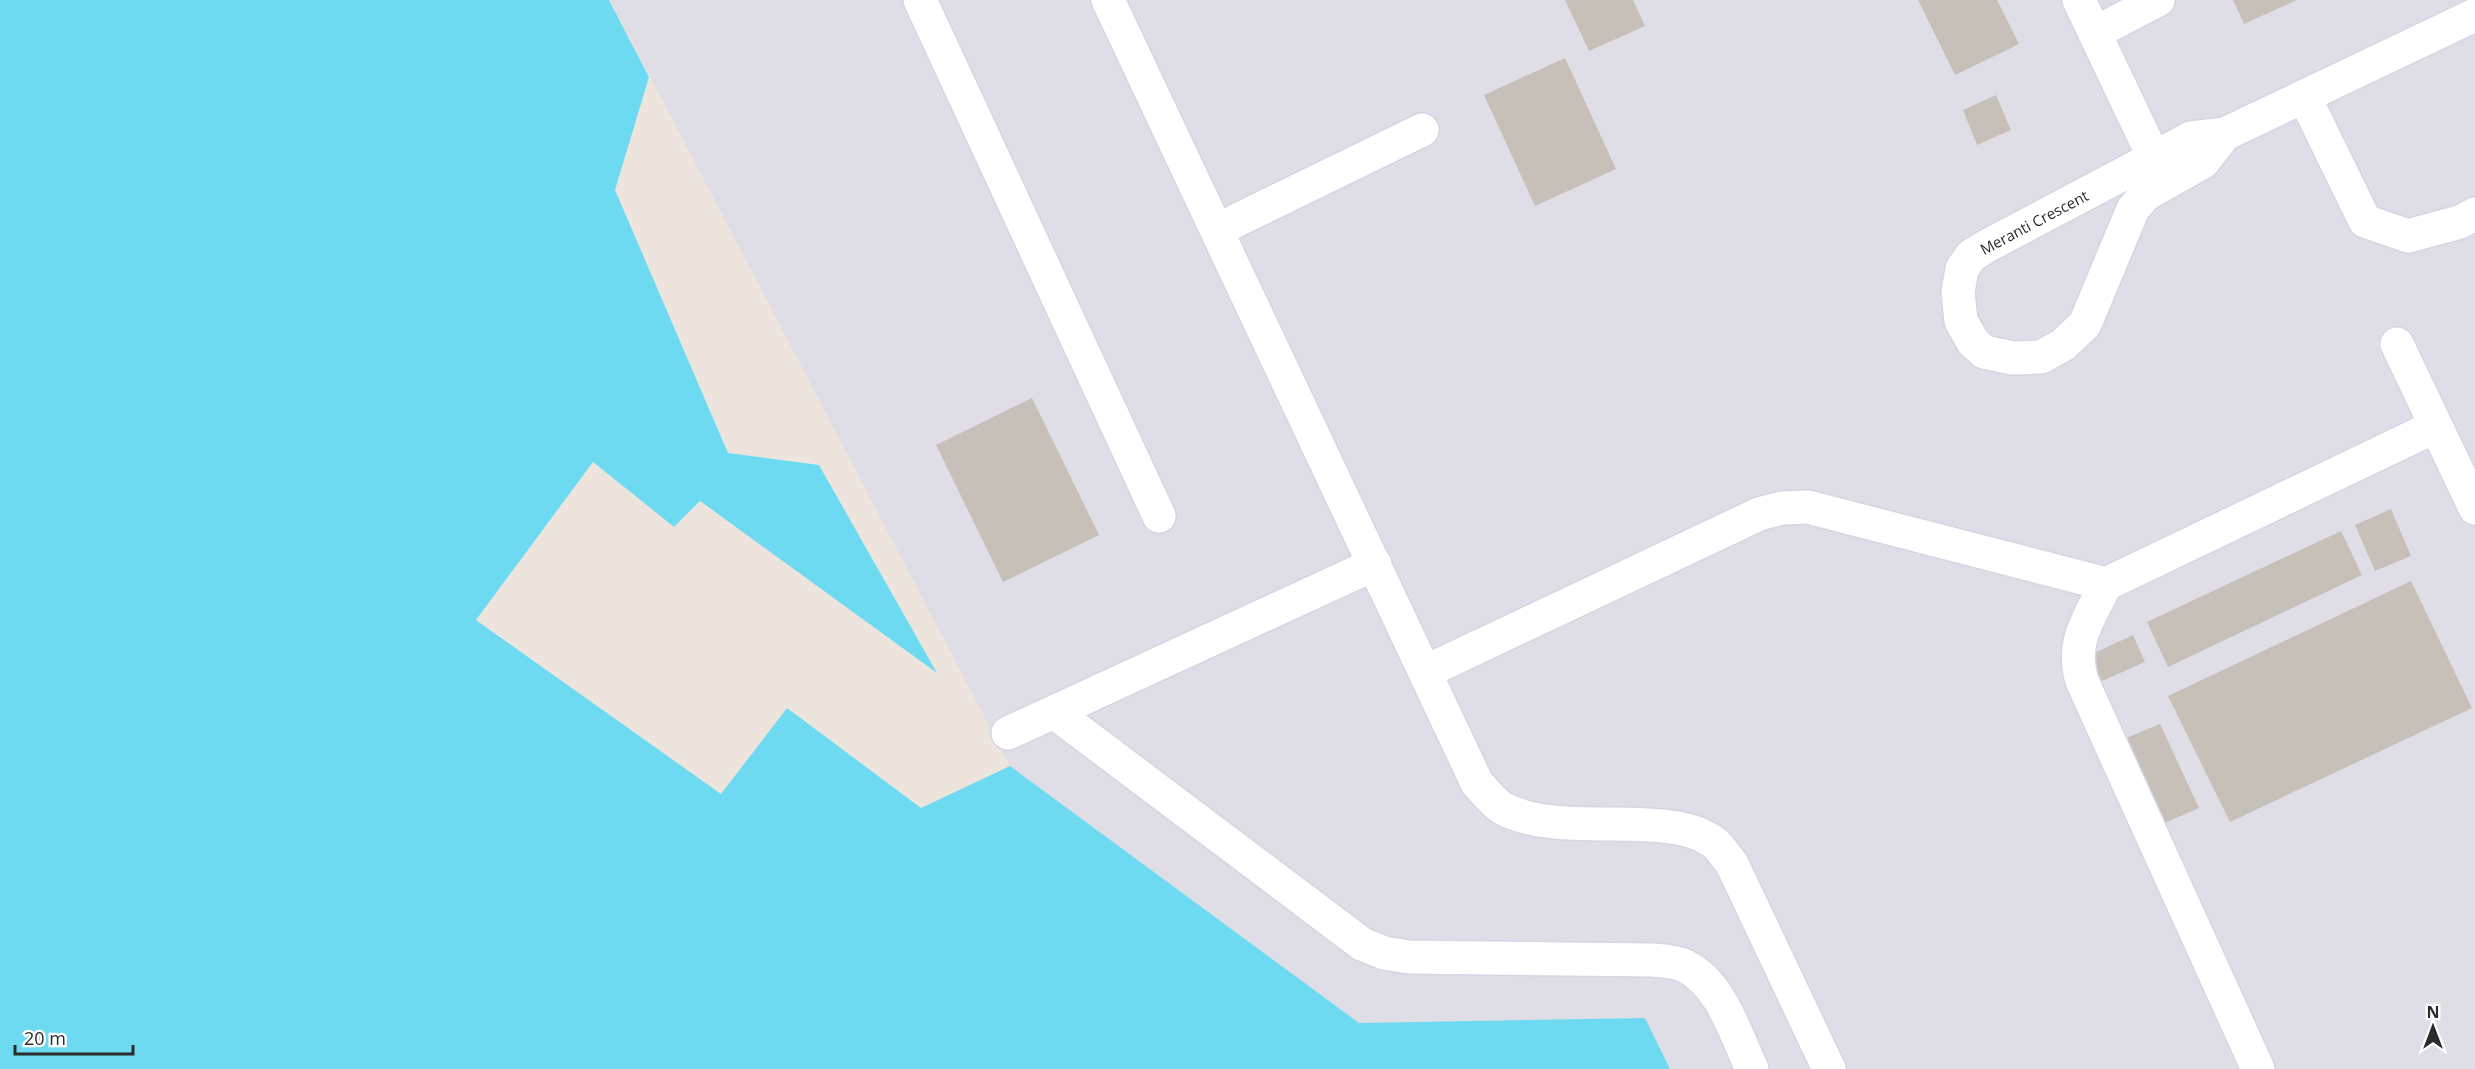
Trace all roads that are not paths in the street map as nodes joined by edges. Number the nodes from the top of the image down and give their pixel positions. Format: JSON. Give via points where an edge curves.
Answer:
{"nodes":[{"id":1,"x":920,"y":0,"type":"edge"},
{"id":2,"x":1108,"y":0,"type":"edge"},
{"id":3,"x":2079,"y":0,"type":"edge"},
{"id":4,"x":2158,"y":0,"type":"edge"},
{"id":5,"x":2475,"y":15,"type":"edge"},
{"id":6,"x":2095,"y":33,"type":"junction"},
{"id":7,"x":2304,"y":96,"type":"junction"},
{"id":8,"x":1422,"y":130,"type":"dead end"},
{"id":9,"x":2225,"y":134,"type":"junction"},
{"id":10,"x":2154,"y":158,"type":"junction"},
{"id":11,"x":2475,"y":214,"type":"edge"},
{"id":12,"x":1216,"y":230,"type":"junction"},
{"id":13,"x":2397,"y":344,"type":"dead end"},
{"id":14,"x":2436,"y":426,"type":"junction"},
{"id":15,"x":2475,"y":508,"type":"edge"},
{"id":16,"x":1159,"y":516,"type":"dead end"},
{"id":17,"x":1375,"y":564,"type":"junction"},
{"id":18,"x":2106,"y":584,"type":"junction"},
{"id":19,"x":1425,"y":672,"type":"junction"},
{"id":20,"x":1054,"y":712,"type":"junction"},
{"id":21,"x":1008,"y":733,"type":"dead end"},
{"id":22,"x":1752,"y":1069,"type":"edge"},
{"id":23,"x":1829,"y":1069,"type":"edge"},
{"id":24,"x":2258,"y":1069,"type":"edge"}],
"edges":[{"from":1,"to":16,"type":"street"},
{"from":2,"to":12,"type":"street"},
{"from":3,"to":6,"type":"street"},
{"from":4,"to":6,"type":"street"},
{"from":5,"to":7,"type":"street","name":"Meranti Crescent"},
{"from":6,"to":10,"type":"street"},
{"from":7,"to":9,"type":"street","name":"Meranti Crescent"},
{"from":7,"to":11,"type":"street","via":[[2365,221],[2408,236]]},
{"from":8,"to":12,"type":"street"},
{"from":9,"to":10,"type":"street","name":"Meranti Crescent","via":[[2191,138]]},
{"from":9,"to":10,"type":"street","name":"Meranti Crescent","via":[[2203,162],[2139,200],[2085,324],[2063,345],[2041,357],[2013,358],[1984,352],[1973,342],[1961,321],[1958,292],[1962,269],[1971,256]]},
{"from":12,"to":17,"type":"street"},
{"from":13,"to":14,"type":"street"},
{"from":14,"to":15,"type":"street"},
{"from":14,"to":18,"type":"street"},
{"from":17,"to":19,"type":"street"},
{"from":17,"to":20,"type":"street"},
{"from":18,"to":19,"type":"street","via":[[1808,507],[1782,508],[1759,514]]},
{"from":18,"to":24,"type":"street","via":[[2078,642],[2079,673]]},
{"from":19,"to":23,"type":"street","via":[[1477,783],[1502,808],[1532,820],[1559,823],[1678,827],[1717,845],[1732,864]]},
{"from":20,"to":21,"type":"street"},
{"from":20,"to":22,"type":"street","via":[[1362,944],[1409,957],[1653,960],[1682,964],[1699,974],[1720,1001]]}]}
